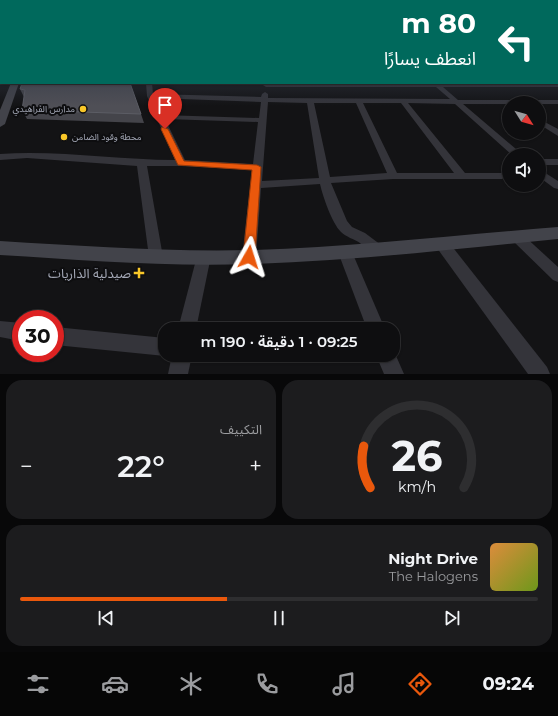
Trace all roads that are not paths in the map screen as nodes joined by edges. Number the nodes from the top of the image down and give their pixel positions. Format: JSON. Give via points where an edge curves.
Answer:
{"nodes":[{"id":1,"x":15,"y":84,"type":"edge"},
{"id":2,"x":149,"y":84,"type":"edge"},
{"id":3,"x":266,"y":84,"type":"edge"},
{"id":4,"x":435,"y":84,"type":"edge"},
{"id":5,"x":558,"y":85,"type":"edge"},
{"id":6,"x":150,"y":96,"type":"junction"},
{"id":7,"x":264,"y":100,"type":"junction"},
{"id":8,"x":310,"y":101,"type":"junction"},
{"id":9,"x":358,"y":101,"type":"junction"},
{"id":10,"x":456,"y":101,"type":"junction"},
{"id":11,"x":403,"y":102,"type":"junction"},
{"id":12,"x":502,"y":102,"type":"edge"},
{"id":13,"x":546,"y":102,"type":"edge"},
{"id":14,"x":558,"y":102,"type":"edge"},
{"id":15,"x":159,"y":117,"type":"junction"},
{"id":16,"x":262,"y":120,"type":"junction"},
{"id":17,"x":0,"y":124,"type":"edge"},
{"id":18,"x":546,"y":125,"type":"edge"},
{"id":19,"x":558,"y":133,"type":"edge"},
{"id":20,"x":510,"y":148,"type":"edge"},
{"id":21,"x":0,"y":157,"type":"edge"},
{"id":22,"x":546,"y":162,"type":"edge"},
{"id":23,"x":558,"y":162,"type":"edge"},
{"id":24,"x":142,"y":163,"type":"junction"},
{"id":25,"x":181,"y":163,"type":"junction"},
{"id":26,"x":257,"y":167,"type":"junction"},
{"id":27,"x":393,"y":176,"type":"junction"},
{"id":28,"x":502,"y":176,"type":"dead end"},
{"id":29,"x":463,"y":177,"type":"junction"},
{"id":30,"x":546,"y":177,"type":"edge"},
{"id":31,"x":325,"y":180,"type":"junction"},
{"id":32,"x":256,"y":184,"type":"junction"},
{"id":33,"x":558,"y":186,"type":"edge"},
{"id":34,"x":558,"y":233,"type":"edge"},
{"id":35,"x":517,"y":237,"type":"junction"},
{"id":36,"x":442,"y":244,"type":"junction"},
{"id":37,"x":0,"y":248,"type":"edge"},
{"id":38,"x":376,"y":249,"type":"junction"},
{"id":39,"x":345,"y":252,"type":"junction"},
{"id":40,"x":204,"y":256,"type":"junction"},
{"id":41,"x":156,"y":257,"type":"junction"},
{"id":42,"x":249,"y":257,"type":"junction"},
{"id":43,"x":558,"y":276,"type":"edge"},
{"id":44,"x":189,"y":322,"type":"edge"},
{"id":45,"x":373,"y":322,"type":"edge"},
{"id":46,"x":0,"y":329,"type":"edge"},
{"id":47,"x":12,"y":331,"type":"edge"},
{"id":48,"x":64,"y":337,"type":"edge"},
{"id":49,"x":158,"y":346,"type":"edge"},
{"id":50,"x":181,"y":362,"type":"edge"},
{"id":51,"x":389,"y":362,"type":"edge"},
{"id":52,"x":178,"y":374,"type":"edge"},
{"id":53,"x":394,"y":374,"type":"edge"},
{"id":54,"x":540,"y":374,"type":"edge"}],
"edges":[{"from":1,"to":17,"type":"street"},
{"from":2,"to":6,"type":"street"},
{"from":3,"to":4,"type":"street"},
{"from":3,"to":7,"type":"street"},
{"from":4,"to":5,"type":"street"},
{"from":4,"to":10,"type":"street"},
{"from":6,"to":7,"type":"street"},
{"from":6,"to":15,"type":"street"},
{"from":7,"to":8,"type":"street"},
{"from":7,"to":16,"type":"street"},
{"from":8,"to":9,"type":"street"},
{"from":8,"to":31,"type":"street"},
{"from":9,"to":11,"type":"street"},
{"from":9,"to":27,"type":"street"},
{"from":10,"to":11,"type":"street"},
{"from":10,"to":12,"type":"street"},
{"from":10,"to":20,"type":"street"},
{"from":11,"to":29,"type":"street"},
{"from":13,"to":14,"type":"street"},
{"from":15,"to":16,"type":"street"},
{"from":15,"to":25,"type":"street"},
{"from":16,"to":26,"type":"street"},
{"from":18,"to":19,"type":"street"},
{"from":21,"to":24,"type":"street","via":[[27,155]]},
{"from":22,"to":23,"type":"street"},
{"from":24,"to":25,"type":"street"},
{"from":24,"to":41,"type":"street"},
{"from":25,"to":26,"type":"street"},
{"from":26,"to":32,"type":"street"},
{"from":27,"to":29,"type":"street"},
{"from":27,"to":31,"type":"street"},
{"from":28,"to":29,"type":"street"},
{"from":30,"to":33,"type":"street"},
{"from":31,"to":32,"type":"street"},
{"from":31,"to":38,"type":"street","via":[[341,223],[347,230],[360,236]]},
{"from":32,"to":42,"type":"street"},
{"from":34,"to":35,"type":"street"},
{"from":35,"to":36,"type":"street"},
{"from":35,"to":43,"type":"street"},
{"from":36,"to":38,"type":"street"},
{"from":36,"to":54,"type":"street"},
{"from":37,"to":41,"type":"street"},
{"from":38,"to":39,"type":"street"},
{"from":39,"to":42,"type":"street"},
{"from":39,"to":45,"type":"street"},
{"from":40,"to":41,"type":"street"},
{"from":40,"to":42,"type":"street"},
{"from":40,"to":44,"type":"street"},
{"from":46,"to":47,"type":"street"},
{"from":48,"to":49,"type":"street"},
{"from":50,"to":52,"type":"street"},
{"from":51,"to":53,"type":"street"}]}
